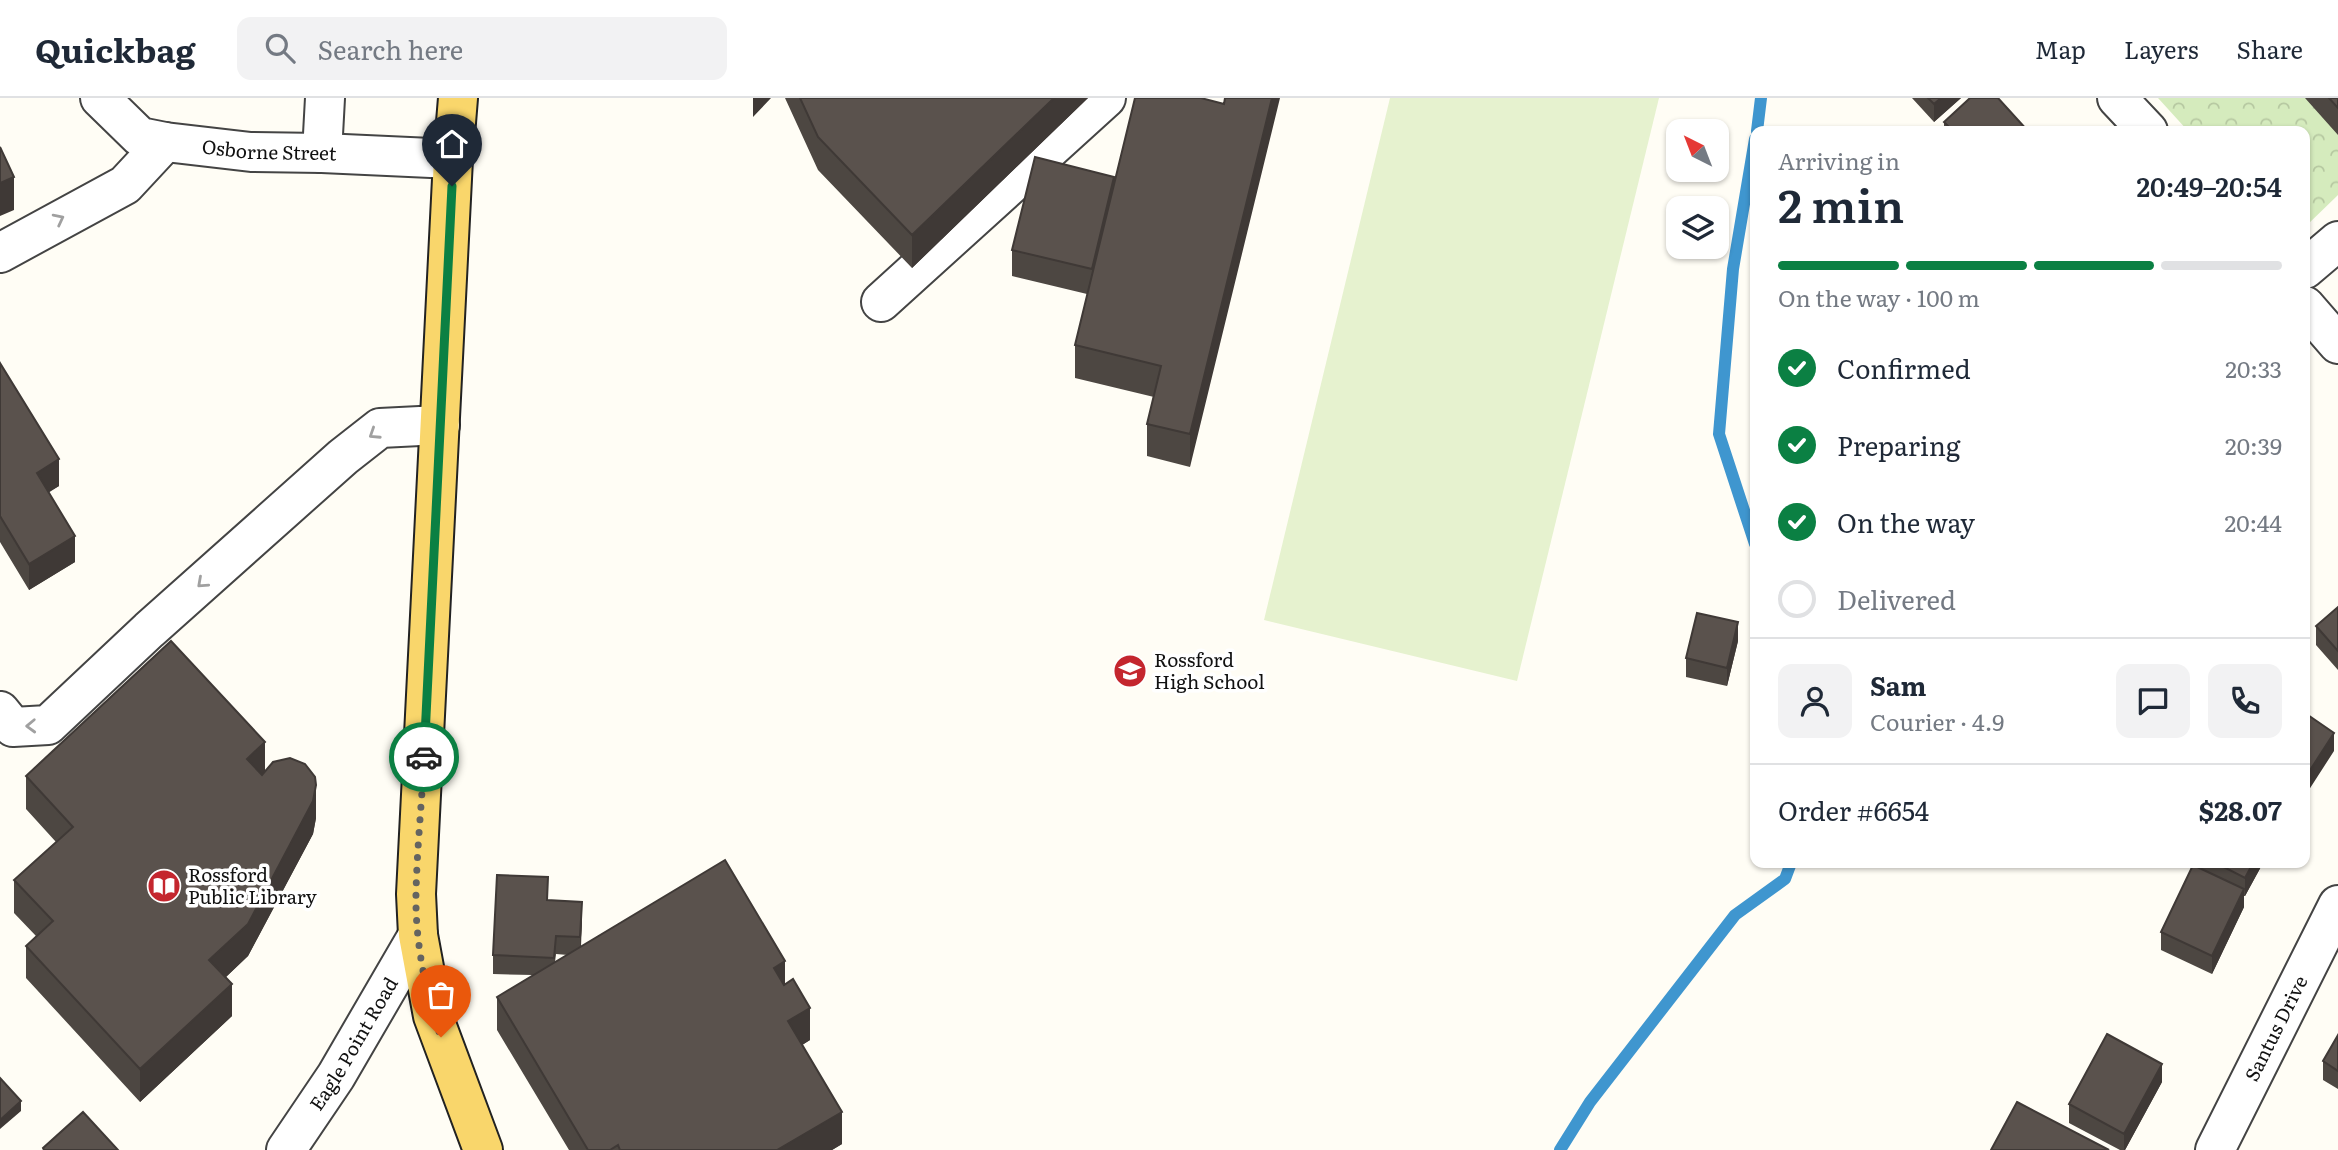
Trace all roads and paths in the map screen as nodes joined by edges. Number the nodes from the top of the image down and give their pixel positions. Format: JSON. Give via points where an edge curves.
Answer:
{"nodes":[{"id":1,"x":100,"y":98,"type":"edge"},
{"id":2,"x":325,"y":98,"type":"edge"},
{"id":3,"x":458,"y":98,"type":"edge"},
{"id":4,"x":1106,"y":98,"type":"edge"},
{"id":5,"x":2117,"y":98,"type":"edge"},
{"id":6,"x":2143,"y":126,"type":"edge"},
{"id":7,"x":165,"y":142,"type":"junction"},
{"id":8,"x":322,"y":153,"type":"junction"},
{"id":9,"x":453,"y":159,"type":"junction"},
{"id":10,"x":2338,"y":241,"type":"edge"},
{"id":11,"x":0,"y":253,"type":"edge"},
{"id":12,"x":2310,"y":266,"type":"edge"},
{"id":13,"x":881,"y":302,"type":"dead end"},
{"id":14,"x":2310,"y":312,"type":"edge"},
{"id":15,"x":2338,"y":344,"type":"edge"},
{"id":16,"x":440,"y":425,"type":"junction"},
{"id":17,"x":0,"y":711,"type":"edge"},
{"id":18,"x":2338,"y":905,"type":"edge"},
{"id":19,"x":418,"y":935,"type":"junction"},
{"id":20,"x":294,"y":1146,"type":"edge"},
{"id":21,"x":483,"y":1150,"type":"edge"},
{"id":22,"x":2215,"y":1150,"type":"edge"}],
"edges":[{"from":1,"to":7,"type":"street","name":"Osborne Street","via":[[141,136]]},
{"from":2,"to":8,"type":"street"},
{"from":3,"to":9,"type":"main road"},
{"from":4,"to":13,"type":"street"},
{"from":5,"to":6,"type":"street"},
{"from":7,"to":8,"type":"street","name":"Osborne Street","via":[[251,152]]},
{"from":11,"to":7,"type":"street","one_way":true,"via":[[125,186]]},
{"from":8,"to":9,"type":"street","name":"Osborne Street"},
{"from":9,"to":16,"type":"main road"},
{"from":10,"to":12,"type":"street"},
{"from":14,"to":15,"type":"street"},
{"from":16,"to":17,"type":"street","one_way":true,"via":[[380,428],[48,725],[13,727]]},
{"from":16,"to":19,"type":"main road","via":[[416,894]]},
{"from":18,"to":22,"type":"street","name":"Santus Drive"},
{"from":19,"to":20,"type":"street","name":"Eagle Point Road"},
{"from":19,"to":21,"type":"main road","via":[[433,1016]]}]}
